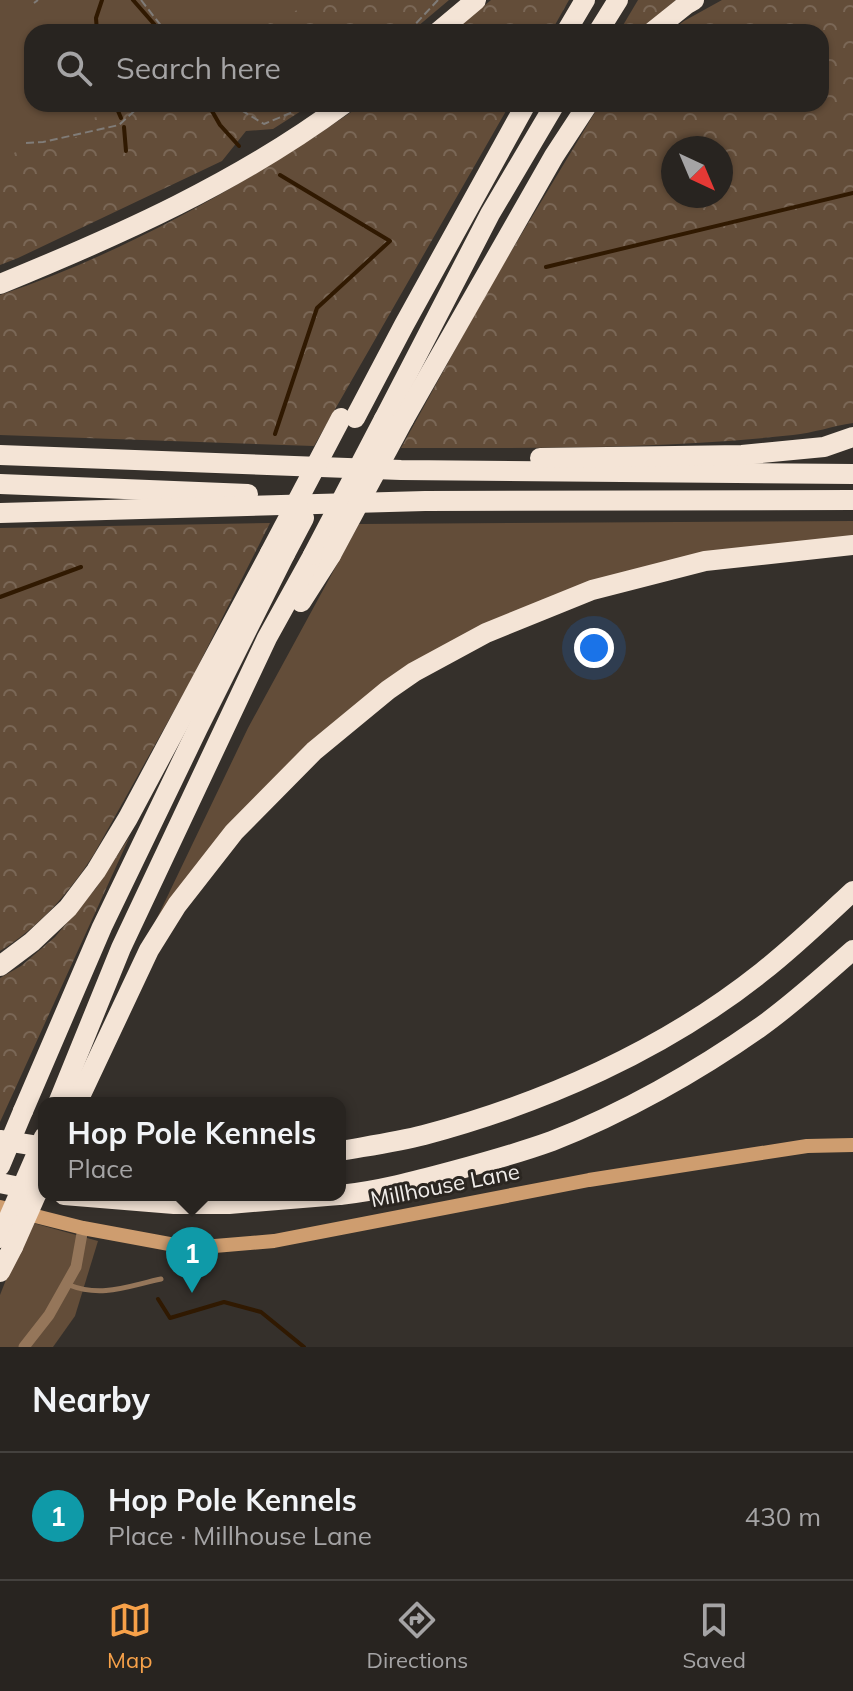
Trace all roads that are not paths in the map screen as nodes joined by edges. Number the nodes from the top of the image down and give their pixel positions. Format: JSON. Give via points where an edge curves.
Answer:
{"nodes":[{"id":1,"x":476,"y":0,"type":"edge"},
{"id":2,"x":585,"y":0,"type":"edge"},
{"id":3,"x":618,"y":0,"type":"edge"},
{"id":4,"x":694,"y":0,"type":"edge"},
{"id":5,"x":448,"y":24,"type":"edge"},
{"id":6,"x":571,"y":24,"type":"edge"},
{"id":7,"x":603,"y":24,"type":"edge"},
{"id":8,"x":662,"y":24,"type":"edge"},
{"id":9,"x":332,"y":112,"type":"edge"},
{"id":10,"x":522,"y":112,"type":"edge"},
{"id":11,"x":550,"y":112,"type":"edge"},
{"id":12,"x":583,"y":112,"type":"edge"},
{"id":13,"x":0,"y":284,"type":"edge"},
{"id":14,"x":394,"y":419,"type":"junction"},
{"id":15,"x":853,"y":437,"type":"edge"},
{"id":16,"x":0,"y":455,"type":"edge"},
{"id":17,"x":401,"y":470,"type":"junction"},
{"id":18,"x":853,"y":474,"type":"edge"},
{"id":19,"x":0,"y":484,"type":"edge"},
{"id":20,"x":853,"y":500,"type":"edge"},
{"id":21,"x":425,"y":501,"type":"junction"},
{"id":22,"x":0,"y":513,"type":"edge"},
{"id":23,"x":853,"y":545,"type":"edge"},
{"id":24,"x":278,"y":554,"type":"junction"},
{"id":25,"x":853,"y":891,"type":"edge"},
{"id":26,"x":853,"y":950,"type":"edge"},
{"id":27,"x":0,"y":966,"type":"edge"},
{"id":28,"x":60,"y":1097,"type":"edge"},
{"id":29,"x":80,"y":1097,"type":"edge"},
{"id":30,"x":0,"y":1140,"type":"edge"},
{"id":31,"x":853,"y":1145,"type":"edge"},
{"id":32,"x":38,"y":1146,"type":"edge"},
{"id":33,"x":346,"y":1150,"type":"edge"},
{"id":34,"x":38,"y":1154,"type":"edge"},
{"id":35,"x":0,"y":1166,"type":"edge"},
{"id":36,"x":0,"y":1183,"type":"edge"},
{"id":37,"x":38,"y":1188,"type":"edge"},
{"id":38,"x":38,"y":1191,"type":"edge"},
{"id":39,"x":346,"y":1194,"type":"edge"},
{"id":40,"x":137,"y":1201,"type":"edge"},
{"id":41,"x":266,"y":1201,"type":"edge"},
{"id":42,"x":0,"y":1207,"type":"edge"},
{"id":43,"x":83,"y":1228,"type":"junction"},
{"id":44,"x":7,"y":1242,"type":"edge"},
{"id":45,"x":0,"y":1272,"type":"edge"},
{"id":46,"x":161,"y":1279,"type":"dead end"},
{"id":47,"x":67,"y":1284,"type":"junction"},
{"id":48,"x":26,"y":1346,"type":"edge"}],
"edges":[{"from":1,"to":5,"type":"highway"},
{"from":2,"to":6,"type":"highway"},
{"from":3,"to":7,"type":"highway"},
{"from":4,"to":8,"type":"highway"},
{"from":9,"to":13,"type":"highway","via":[[163,214]]},
{"from":10,"to":24,"type":"highway","bridge":true,"via":[[348,418]]},
{"from":11,"to":14,"type":"highway","via":[[490,214]]},
{"from":12,"to":14,"type":"highway"},
{"from":14,"to":28,"type":"highway","bridge":true,"via":[[238,704],[121,948]]},
{"from":15,"to":17,"type":"highway","via":[[824,447],[742,455],[536,458]]},
{"from":16,"to":17,"type":"highway"},
{"from":17,"to":18,"type":"highway"},
{"from":19,"to":21,"type":"highway"},
{"from":20,"to":21,"type":"highway"},
{"from":21,"to":22,"type":"highway"},
{"from":23,"to":29,"type":"highway","via":[[705,561],[592,590],[486,633],[388,690],[274,791],[177,905],[149,950]]},
{"from":24,"to":27,"type":"highway","via":[[96,871],[68,908]]},
{"from":24,"to":35,"type":"highway","bridge":true,"via":[[102,927]]},
{"from":25,"to":33,"type":"highway","via":[[759,974],[679,1030],[620,1062],[485,1117]]},
{"from":26,"to":39,"type":"highway","via":[[759,1028],[602,1119],[506,1157]]},
{"from":30,"to":32,"type":"highway"},
{"from":31,"to":43,"type":"street","name":"Millhouse Lane","via":[[807,1146],[599,1178],[274,1241],[191,1248]]},
{"from":34,"to":44,"type":"highway","bridge":true},
{"from":36,"to":38,"type":"highway"},
{"from":37,"to":44,"type":"highway","bridge":true},
{"from":40,"to":41,"type":"highway"},
{"from":42,"to":43,"type":"street","name":"Millhouse Lane"},
{"from":43,"to":47,"type":"street"},
{"from":44,"to":45,"type":"highway"},
{"from":46,"to":47,"type":"lane","via":[[103,1292]]},
{"from":47,"to":48,"type":"street"}]}
